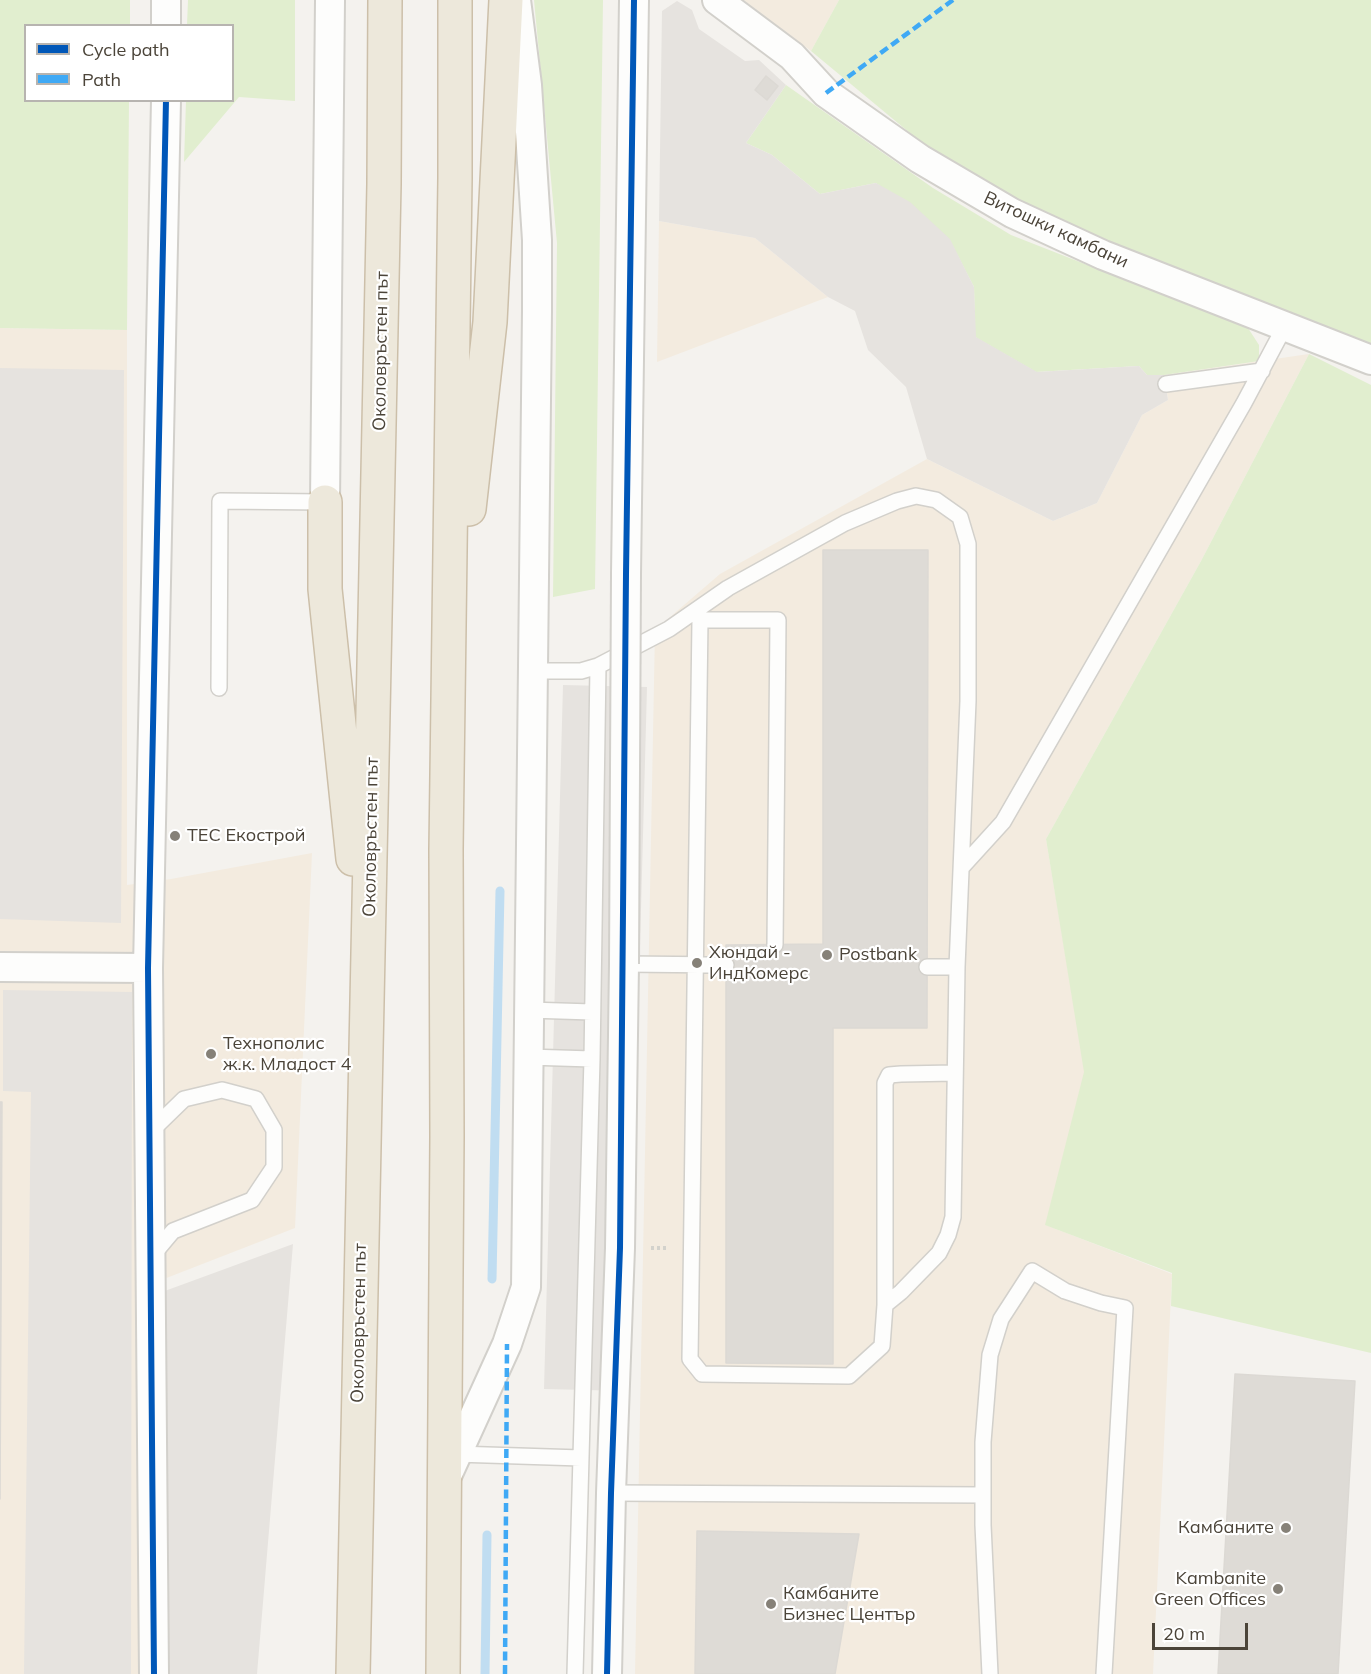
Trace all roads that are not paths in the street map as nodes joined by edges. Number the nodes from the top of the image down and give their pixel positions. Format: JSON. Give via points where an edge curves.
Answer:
{"nodes":[{"id":1,"x":166,"y":0,"type":"edge"},
{"id":2,"x":330,"y":0,"type":"edge"},
{"id":3,"x":385,"y":0,"type":"edge"},
{"id":4,"x":455,"y":0,"type":"edge"},
{"id":5,"x":506,"y":0,"type":"edge"},
{"id":6,"x":516,"y":0,"type":"edge"},
{"id":7,"x":634,"y":0,"type":"edge"},
{"id":8,"x":717,"y":0,"type":"edge"},
{"id":9,"x":166,"y":24,"type":"edge"},
{"id":10,"x":166,"y":102,"type":"edge"},
{"id":11,"x":1285,"y":326,"type":"junction"},
{"id":12,"x":1371,"y":360,"type":"edge"},
{"id":13,"x":1262,"y":370,"type":"junction"},
{"id":14,"x":1166,"y":384,"type":"dead end"},
{"id":15,"x":325,"y":502,"type":"junction"},
{"id":16,"x":598,"y":666,"type":"junction"},
{"id":17,"x":533,"y":671,"type":"junction"},
{"id":18,"x":219,"y":688,"type":"dead end"},
{"id":19,"x":448,"y":696,"type":"junction"},
{"id":20,"x":962,"y":867,"type":"junction"},
{"id":21,"x":775,"y":945,"type":"dead end"},
{"id":22,"x":624,"y":964,"type":"junction"},
{"id":23,"x":695,"y":964,"type":"junction"},
{"id":24,"x":726,"y":965,"type":"dead end"},
{"id":25,"x":0,"y":967,"type":"edge"},
{"id":26,"x":927,"y":967,"type":"dead end"},
{"id":27,"x":957,"y":967,"type":"junction"},
{"id":28,"x":148,"y":968,"type":"junction"},
{"id":29,"x":367,"y":995,"type":"junction"},
{"id":30,"x":529,"y":1010,"type":"junction"},
{"id":31,"x":592,"y":1012,"type":"junction"},
{"id":32,"x":528,"y":1058,"type":"junction"},
{"id":33,"x":592,"y":1059,"type":"junction"},
{"id":34,"x":955,"y":1073,"type":"junction"},
{"id":35,"x":150,"y":1133,"type":"junction"},
{"id":36,"x":150,"y":1258,"type":"junction"},
{"id":37,"x":885,"y":1305,"type":"junction"},
{"id":38,"x":581,"y":1458,"type":"junction"},
{"id":39,"x":450,"y":1468,"type":"junction"},
{"id":40,"x":611,"y":1493,"type":"junction"},
{"id":41,"x":983,"y":1496,"type":"junction"},
{"id":42,"x":153,"y":1674,"type":"edge"},
{"id":43,"x":353,"y":1674,"type":"edge"},
{"id":44,"x":444,"y":1674,"type":"edge"},
{"id":45,"x":575,"y":1674,"type":"edge"},
{"id":46,"x":607,"y":1674,"type":"edge"},
{"id":47,"x":990,"y":1674,"type":"edge"},
{"id":48,"x":1104,"y":1674,"type":"edge"}],
"edges":[{"from":1,"to":9,"type":"street"},
{"from":2,"to":15,"type":"street"},
{"from":3,"to":29,"type":"highway","name":"Околовръстен път"},
{"from":4,"to":19,"type":"highway"},
{"from":5,"to":19,"type":"highway","via":[[490,322]]},
{"from":6,"to":17,"type":"street","via":[[527,85],[537,240]]},
{"from":7,"to":22,"type":"street","bridge":true},
{"from":8,"to":11,"type":"street","name":"Витошки камбани","via":[[792,56],[826,93],[921,159],[1012,213],[1103,255]]},
{"from":10,"to":28,"type":"street"},
{"from":11,"to":12,"type":"street","name":"Витошки камбани"},
{"from":11,"to":13,"type":"lane"},
{"from":13,"to":14,"type":"lane"},
{"from":13,"to":20,"type":"lane","via":[[1003,822]]},
{"from":15,"to":18,"type":"lane","via":[[220,501]]},
{"from":15,"to":29,"type":"highway","via":[[325,589]]},
{"from":16,"to":17,"type":"lane","via":[[581,671]]},
{"from":16,"to":20,"type":"lane","via":[[669,629],[729,588],[845,523],[916,496],[936,500],[960,517],[968,544]]},
{"from":16,"to":31,"type":"lane"},
{"from":17,"to":30,"type":"street"},
{"from":19,"to":39,"type":"highway"},
{"from":20,"to":27,"type":"lane"},
{"from":21,"to":23,"type":"lane","via":[[778,620],[700,620]]},
{"from":22,"to":23,"type":"lane"},
{"from":22,"to":40,"type":"street"},
{"from":23,"to":24,"type":"lane"},
{"from":23,"to":37,"type":"lane","via":[[690,1359],[702,1374],[849,1377],[882,1346]]},
{"from":25,"to":28,"type":"street"},
{"from":26,"to":27,"type":"lane"},
{"from":27,"to":34,"type":"lane"},
{"from":28,"to":35,"type":"street"},
{"from":29,"to":43,"type":"highway","name":"Околовръстен път"},
{"from":30,"to":31,"type":"lane"},
{"from":30,"to":32,"type":"street"},
{"from":31,"to":33,"type":"lane"},
{"from":32,"to":33,"type":"lane"},
{"from":32,"to":39,"type":"street","via":[[526,1287],[507,1344]]},
{"from":33,"to":38,"type":"lane"},
{"from":34,"to":37,"type":"lane","via":[[953,1217],[948,1235],[939,1253]]},
{"from":34,"to":37,"type":"lane","via":[[889,1075],[885,1083]]},
{"from":35,"to":36,"type":"street"},
{"from":35,"to":36,"type":"lane","via":[[184,1099],[222,1090],[256,1099],[274,1130],[274,1167],[252,1200],[173,1231]]},
{"from":36,"to":42,"type":"street"},
{"from":38,"to":39,"type":"lane"},
{"from":38,"to":45,"type":"lane"},
{"from":39,"to":44,"type":"highway"},
{"from":40,"to":41,"type":"lane"},
{"from":40,"to":46,"type":"street"},
{"from":41,"to":47,"type":"lane"},
{"from":41,"to":48,"type":"lane","via":[[990,1355],[1001,1319],[1032,1270],[1065,1291],[1125,1308]]}]}
